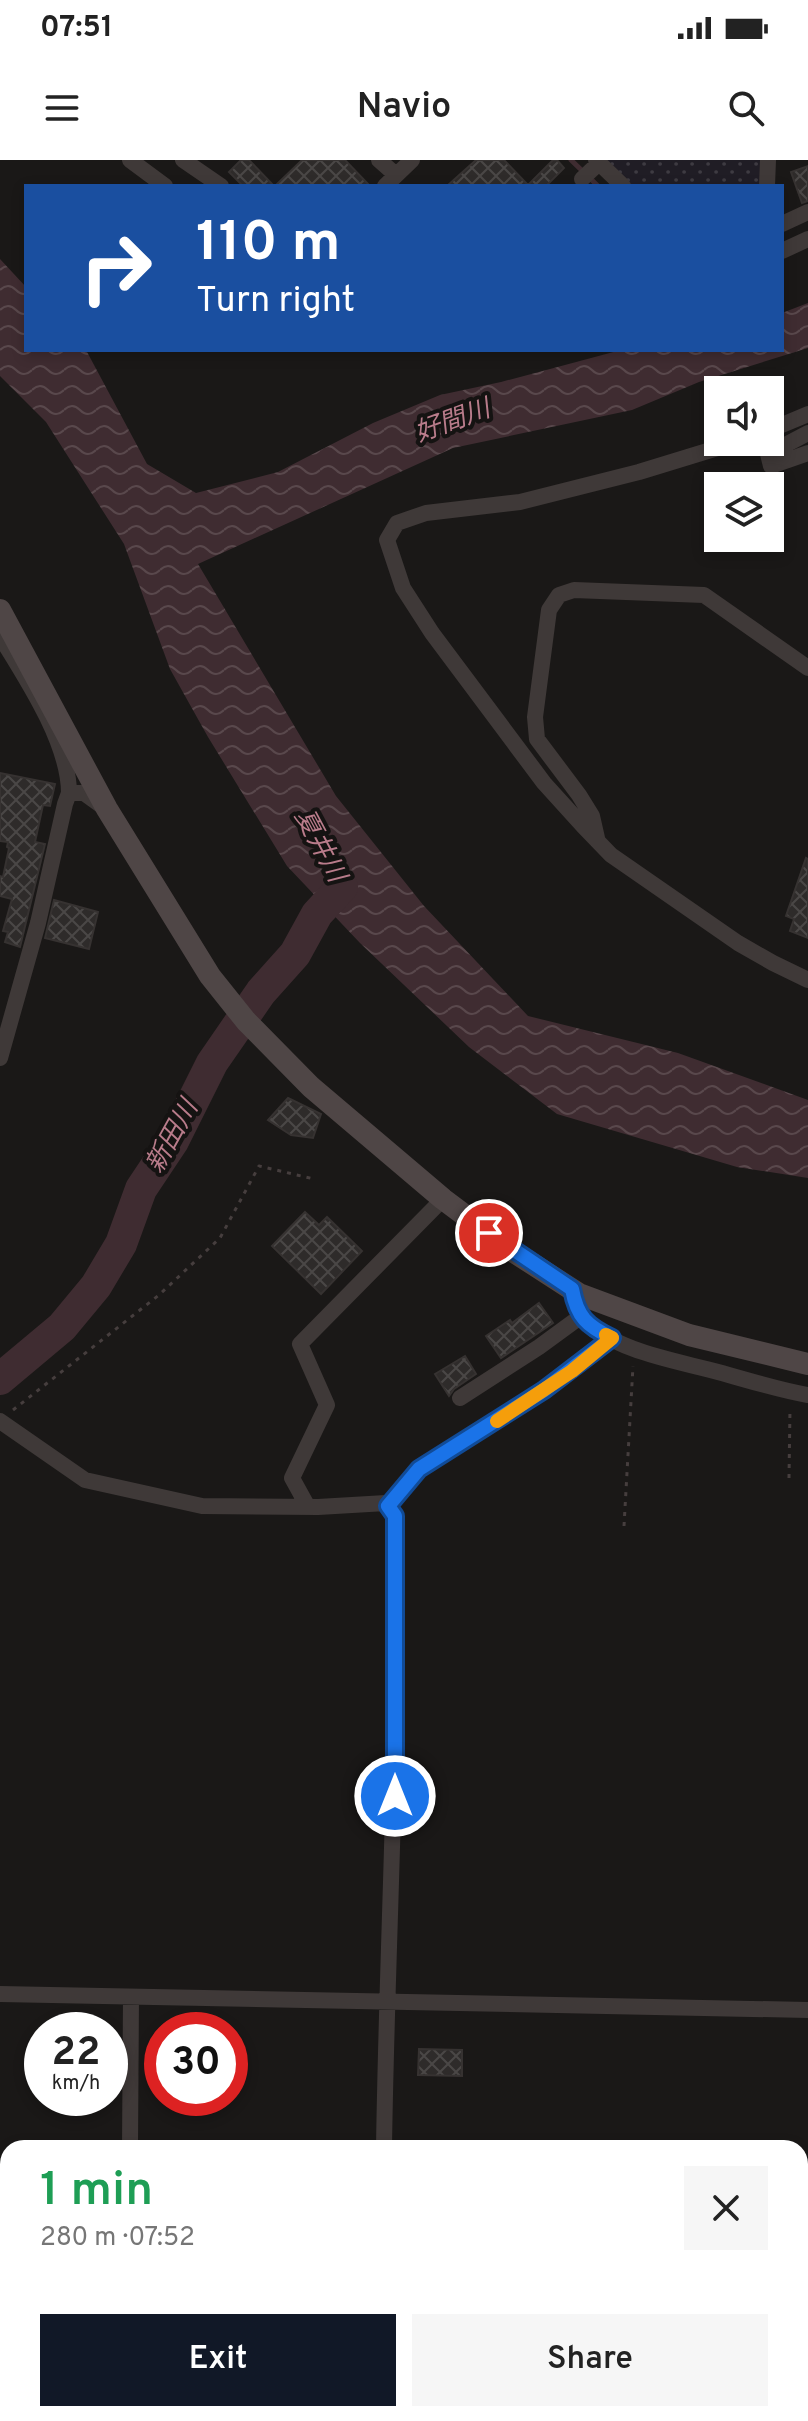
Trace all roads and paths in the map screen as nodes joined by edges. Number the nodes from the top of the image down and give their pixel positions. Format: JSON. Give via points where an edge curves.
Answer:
{"nodes":[{"id":1,"x":130,"y":160,"type":"edge"},
{"id":2,"x":379,"y":160,"type":"edge"},
{"id":3,"x":412,"y":160,"type":"edge"},
{"id":4,"x":768,"y":160,"type":"edge"},
{"id":5,"x":189,"y":162,"type":"edge"},
{"id":6,"x":597,"y":162,"type":"edge"},
{"id":7,"x":582,"y":179,"type":"dead end"},
{"id":8,"x":390,"y":181,"type":"edge"},
{"id":9,"x":614,"y":183,"type":"edge"},
{"id":10,"x":162,"y":184,"type":"edge"},
{"id":11,"x":218,"y":184,"type":"edge"},
{"id":12,"x":767,"y":184,"type":"edge"},
{"id":13,"x":808,"y":212,"type":"edge"},
{"id":14,"x":784,"y":223,"type":"edge"},
{"id":15,"x":808,"y":239,"type":"edge"},
{"id":16,"x":784,"y":250,"type":"edge"},
{"id":17,"x":808,"y":414,"type":"edge"},
{"id":18,"x":784,"y":424,"type":"edge"},
{"id":19,"x":808,"y":433,"type":"edge"},
{"id":20,"x":704,"y":452,"type":"edge"},
{"id":21,"x":808,"y":453,"type":"edge"},
{"id":22,"x":0,"y":610,"type":"edge"},
{"id":23,"x":0,"y":636,"type":"edge"},
{"id":24,"x":808,"y":668,"type":"edge"},
{"id":25,"x":69,"y":793,"type":"junction"},
{"id":26,"x":107,"y":809,"type":"junction"},
{"id":27,"x":598,"y":840,"type":"junction"},
{"id":28,"x":808,"y":980,"type":"edge"},
{"id":29,"x":0,"y":1058,"type":"edge"},
{"id":30,"x":314,"y":1179,"type":"dead end"},
{"id":31,"x":443,"y":1199,"type":"junction"},
{"id":32,"x":572,"y":1289,"type":"junction"},
{"id":33,"x":580,"y":1317,"type":"junction"},
{"id":34,"x":612,"y":1338,"type":"junction"},
{"id":35,"x":631,"y":1346,"type":"junction"},
{"id":36,"x":808,"y":1364,"type":"edge"},
{"id":37,"x":790,"y":1392,"type":"junction"},
{"id":38,"x":808,"y":1395,"type":"edge"},
{"id":39,"x":460,"y":1398,"type":"dead end"},
{"id":40,"x":5,"y":1417,"type":"edge"},
{"id":41,"x":789,"y":1478,"type":"dead end"},
{"id":42,"x":388,"y":1506,"type":"junction"},
{"id":43,"x":308,"y":1507,"type":"junction"},
{"id":44,"x":624,"y":1526,"type":"dead end"},
{"id":45,"x":0,"y":1994,"type":"edge"},
{"id":46,"x":131,"y":1997,"type":"junction"},
{"id":47,"x":386,"y":2002,"type":"junction"},
{"id":48,"x":808,"y":2010,"type":"edge"},
{"id":49,"x":130,"y":2140,"type":"edge"},
{"id":50,"x":384,"y":2140,"type":"edge"}],
"edges":[{"from":1,"to":10,"type":"street"},
{"from":2,"to":8,"type":"street"},
{"from":3,"to":8,"type":"street"},
{"from":4,"to":12,"type":"street"},
{"from":5,"to":11,"type":"street"},
{"from":6,"to":7,"type":"street"},
{"from":6,"to":9,"type":"street"},
{"from":13,"to":14,"type":"street"},
{"from":15,"to":16,"type":"street"},
{"from":17,"to":18,"type":"street"},
{"from":19,"to":21,"type":"street","via":[[768,454],[771,466]]},
{"from":20,"to":27,"type":"street","via":[[520,502],[426,513],[397,523],[387,540],[403,588],[432,633],[544,783]]},
{"from":22,"to":26,"type":"street"},
{"from":23,"to":25,"type":"street","via":[[51,729],[65,762]]},
{"from":24,"to":27,"type":"street","via":[[704,595],[574,590],[559,595],[549,610],[535,717],[537,739],[592,816]]},
{"from":25,"to":26,"type":"street","via":[[84,793]]},
{"from":25,"to":29,"type":"street"},
{"from":26,"to":31,"type":"street","via":[[210,976],[246,1021],[311,1087]]},
{"from":27,"to":28,"type":"street","via":[[611,855],[738,943]]},
{"from":30,"to":40,"type":"path","via":[[259,1166],[220,1238],[159,1295]]},
{"from":31,"to":32,"type":"street"},
{"from":31,"to":43,"type":"street","via":[[300,1344],[327,1405],[292,1478]]},
{"from":32,"to":33,"type":"street"},
{"from":32,"to":36,"type":"street","via":[[689,1335]]},
{"from":33,"to":34,"type":"street"},
{"from":33,"to":39,"type":"street"},
{"from":34,"to":35,"type":"street"},
{"from":34,"to":42,"type":"street","via":[[544,1390],[419,1469]]},
{"from":35,"to":37,"type":"street"},
{"from":35,"to":44,"type":"path"},
{"from":37,"to":38,"type":"street"},
{"from":37,"to":41,"type":"path"},
{"from":40,"to":43,"type":"street","via":[[85,1480],[202,1506]]},
{"from":42,"to":43,"type":"street"},
{"from":42,"to":47,"type":"street","via":[[395,1516],[396,1780]]},
{"from":45,"to":46,"type":"street"},
{"from":46,"to":47,"type":"street"},
{"from":46,"to":49,"type":"street"},
{"from":47,"to":48,"type":"street"},
{"from":47,"to":50,"type":"street"}]}
